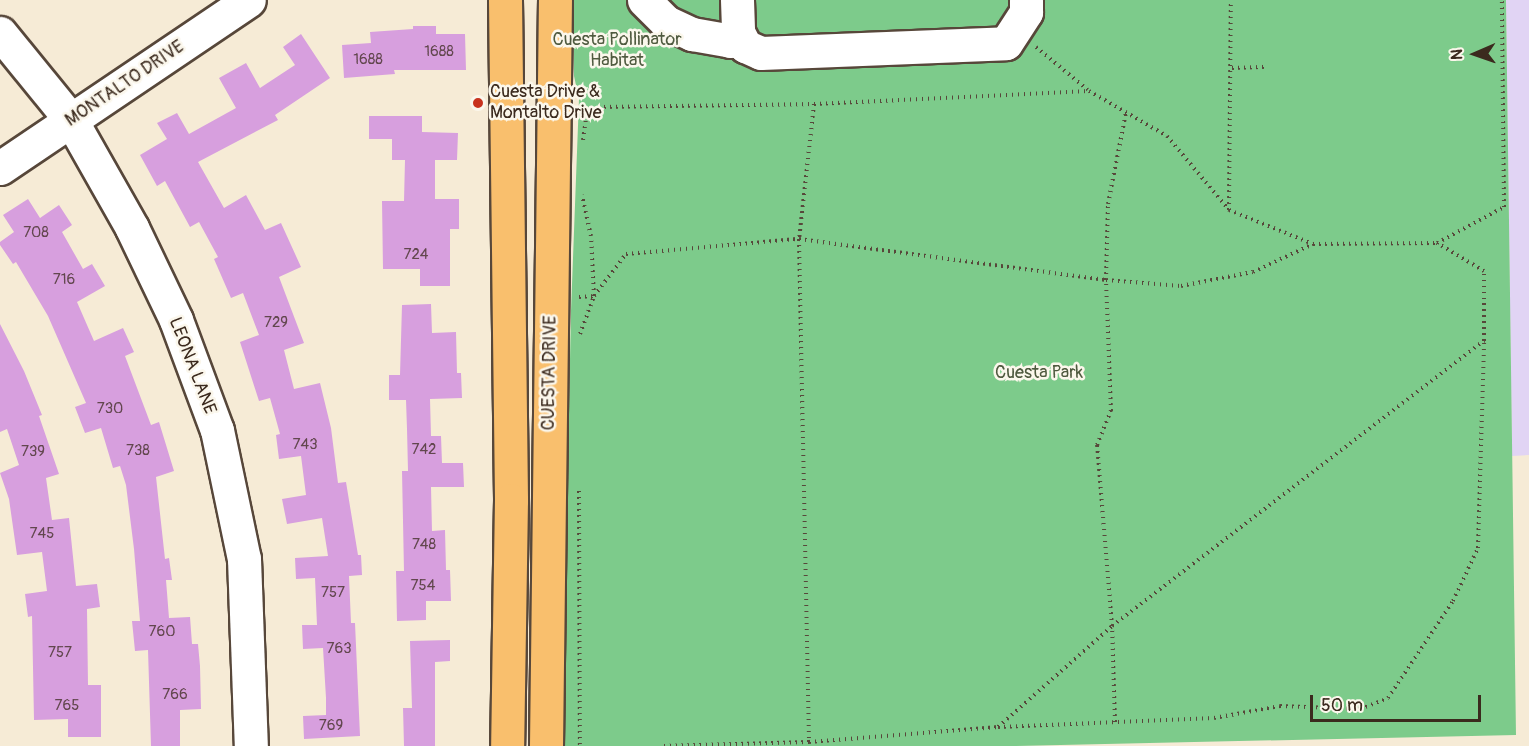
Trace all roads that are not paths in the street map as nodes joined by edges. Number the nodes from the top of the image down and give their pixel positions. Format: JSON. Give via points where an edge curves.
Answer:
{"nodes":[{"id":1,"x":249,"y":0,"type":"edge"},
{"id":2,"x":506,"y":0,"type":"edge"},
{"id":3,"x":555,"y":0,"type":"edge"},
{"id":4,"x":644,"y":0,"type":"edge"},
{"id":5,"x":1020,"y":15,"type":"edge"},
{"id":6,"x":738,"y":16,"type":"edge"},
{"id":7,"x":0,"y":33,"type":"edge"},
{"id":8,"x":71,"y":120,"type":"junction"},
{"id":9,"x":0,"y":168,"type":"edge"},
{"id":10,"x":251,"y":746,"type":"edge"},
{"id":11,"x":507,"y":746,"type":"edge"},
{"id":12,"x":546,"y":746,"type":"edge"}],
"edges":[{"from":1,"to":8,"type":"street","name":"MONTALTO DRIVE"},
{"from":2,"to":11,"type":"main road","via":[[510,488]]},
{"from":3,"to":12,"type":"main road","name":"CUESTA DRIVE"},
{"from":4,"to":6,"type":"street","via":[[666,22],[692,34],[730,41]]},
{"from":5,"to":6,"type":"street","via":[[1006,43],[761,53],[745,46]]},
{"from":7,"to":8,"type":"street","name":"LEONA LANE"},
{"from":8,"to":9,"type":"street","name":"MONTALTO DRIVE"},
{"from":8,"to":10,"type":"street","name":"LEONA LANE","via":[[132,228],[176,320],[216,430],[244,559]]}]}
